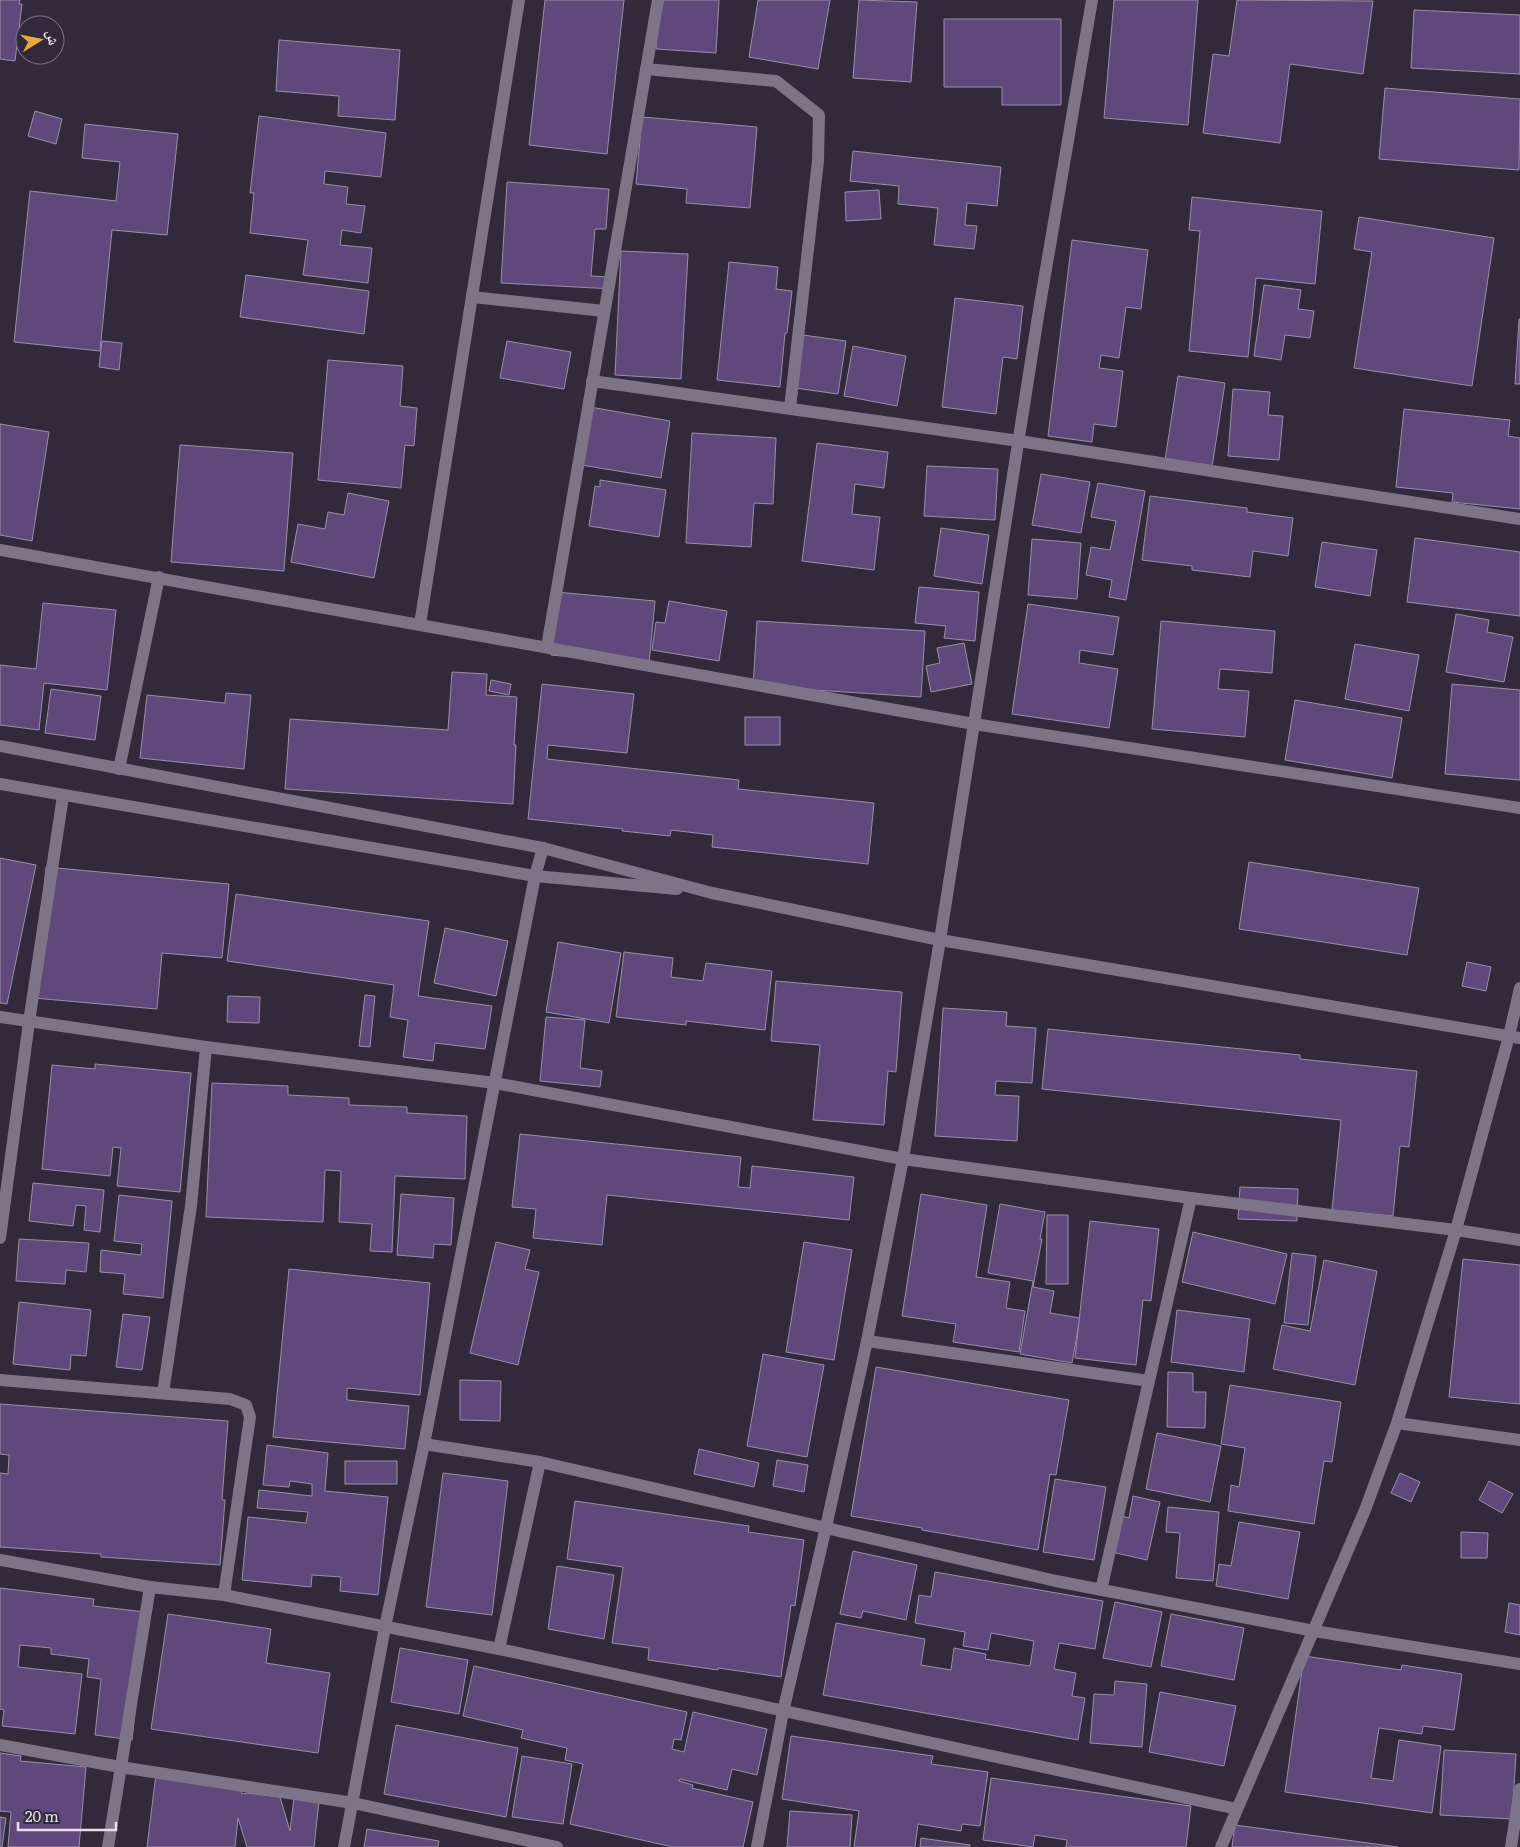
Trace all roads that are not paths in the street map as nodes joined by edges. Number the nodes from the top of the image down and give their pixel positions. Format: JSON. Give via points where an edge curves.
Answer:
{"nodes":[{"id":1,"x":519,"y":0,"type":"edge"},
{"id":2,"x":658,"y":0,"type":"edge"},
{"id":3,"x":1092,"y":0,"type":"edge"},
{"id":4,"x":646,"y":69,"type":"junction"},
{"id":5,"x":472,"y":297,"type":"junction"},
{"id":6,"x":604,"y":311,"type":"junction"},
{"id":7,"x":592,"y":381,"type":"junction"},
{"id":8,"x":790,"y":408,"type":"junction"},
{"id":9,"x":1019,"y":441,"type":"junction"},
{"id":10,"x":1520,"y":519,"type":"edge"},
{"id":11,"x":0,"y":550,"type":"edge"},
{"id":12,"x":159,"y":577,"type":"junction"},
{"id":13,"x":420,"y":624,"type":"junction"},
{"id":14,"x":547,"y":647,"type":"junction"},
{"id":15,"x":974,"y":724,"type":"junction"},
{"id":16,"x":0,"y":746,"type":"edge"},
{"id":17,"x":119,"y":769,"type":"junction"},
{"id":18,"x":0,"y":784,"type":"edge"},
{"id":19,"x":63,"y":796,"type":"junction"},
{"id":20,"x":1520,"y":808,"type":"edge"},
{"id":21,"x":543,"y":848,"type":"junction"},
{"id":22,"x":535,"y":876,"type":"junction"},
{"id":23,"x":712,"y":892,"type":"junction"},
{"id":24,"x":940,"y":940,"type":"junction"},
{"id":25,"x":1520,"y":988,"type":"edge"},
{"id":26,"x":0,"y":1017,"type":"edge"},
{"id":27,"x":29,"y":1022,"type":"junction"},
{"id":28,"x":1514,"y":1037,"type":"edge"},
{"id":29,"x":206,"y":1048,"type":"junction"},
{"id":30,"x":495,"y":1083,"type":"junction"},
{"id":31,"x":903,"y":1158,"type":"junction"},
{"id":32,"x":1191,"y":1198,"type":"junction"},
{"id":33,"x":2,"y":1210,"type":"edge"},
{"id":34,"x":1456,"y":1230,"type":"junction"},
{"id":35,"x":0,"y":1238,"type":"edge"},
{"id":36,"x":1520,"y":1240,"type":"edge"},
{"id":37,"x":867,"y":1341,"type":"junction"},
{"id":38,"x":0,"y":1380,"type":"edge"},
{"id":39,"x":1149,"y":1381,"type":"junction"},
{"id":40,"x":163,"y":1393,"type":"junction"},
{"id":41,"x":1397,"y":1422,"type":"junction"},
{"id":42,"x":1520,"y":1440,"type":"edge"},
{"id":43,"x":424,"y":1444,"type":"junction"},
{"id":44,"x":540,"y":1462,"type":"junction"},
{"id":45,"x":826,"y":1527,"type":"junction"},
{"id":46,"x":0,"y":1560,"type":"edge"},
{"id":47,"x":150,"y":1587,"type":"junction"},
{"id":48,"x":1102,"y":1590,"type":"junction"},
{"id":49,"x":224,"y":1595,"type":"junction"},
{"id":50,"x":385,"y":1627,"type":"junction"},
{"id":51,"x":1314,"y":1631,"type":"junction"},
{"id":52,"x":499,"y":1649,"type":"junction"},
{"id":53,"x":1520,"y":1664,"type":"edge"},
{"id":54,"x":783,"y":1712,"type":"junction"},
{"id":55,"x":0,"y":1745,"type":"edge"},
{"id":56,"x":120,"y":1767,"type":"junction"},
{"id":57,"x":1520,"y":1788,"type":"edge"},
{"id":58,"x":353,"y":1803,"type":"junction"},
{"id":59,"x":1237,"y":1809,"type":"junction"},
{"id":60,"x":108,"y":1847,"type":"edge"},
{"id":61,"x":344,"y":1847,"type":"edge"},
{"id":62,"x":555,"y":1847,"type":"edge"},
{"id":63,"x":757,"y":1847,"type":"edge"},
{"id":64,"x":1222,"y":1847,"type":"edge"},
{"id":65,"x":1511,"y":1847,"type":"edge"}],
"edges":[{"from":1,"to":5,"type":"street"},
{"from":2,"to":4,"type":"street"},
{"from":3,"to":9,"type":"street"},
{"from":4,"to":6,"type":"street"},
{"from":4,"to":8,"type":"street","via":[[776,81],[819,115],[818,161]]},
{"from":5,"to":6,"type":"street"},
{"from":5,"to":13,"type":"street"},
{"from":6,"to":7,"type":"street"},
{"from":7,"to":8,"type":"street"},
{"from":7,"to":14,"type":"street"},
{"from":8,"to":9,"type":"street"},
{"from":9,"to":10,"type":"street"},
{"from":9,"to":15,"type":"street"},
{"from":11,"to":12,"type":"street"},
{"from":12,"to":13,"type":"street"},
{"from":12,"to":17,"type":"street"},
{"from":13,"to":14,"type":"street"},
{"from":14,"to":15,"type":"street"},
{"from":15,"to":20,"type":"street"},
{"from":15,"to":24,"type":"street"},
{"from":16,"to":17,"type":"street"},
{"from":17,"to":21,"type":"street"},
{"from":18,"to":19,"type":"street"},
{"from":19,"to":22,"type":"street"},
{"from":19,"to":27,"type":"street"},
{"from":21,"to":22,"type":"street"},
{"from":21,"to":23,"type":"street"},
{"from":22,"to":23,"type":"street"},
{"from":22,"to":30,"type":"street"},
{"from":23,"to":24,"type":"street"},
{"from":24,"to":28,"type":"street"},
{"from":24,"to":31,"type":"street"},
{"from":25,"to":28,"type":"street"},
{"from":26,"to":27,"type":"street"},
{"from":27,"to":29,"type":"street"},
{"from":27,"to":33,"type":"street"},
{"from":28,"to":34,"type":"street"},
{"from":29,"to":30,"type":"street"},
{"from":29,"to":40,"type":"street","via":[[191,1206]]},
{"from":30,"to":31,"type":"street"},
{"from":30,"to":43,"type":"street"},
{"from":31,"to":32,"type":"street"},
{"from":31,"to":37,"type":"street"},
{"from":32,"to":34,"type":"street"},
{"from":32,"to":39,"type":"street"},
{"from":33,"to":35,"type":"street"},
{"from":34,"to":36,"type":"street"},
{"from":34,"to":41,"type":"street"},
{"from":37,"to":39,"type":"street"},
{"from":37,"to":45,"type":"street"},
{"from":38,"to":40,"type":"street"},
{"from":39,"to":48,"type":"street"},
{"from":40,"to":49,"type":"street","via":[[230,1399],[246,1405],[250,1417]]},
{"from":41,"to":42,"type":"street"},
{"from":41,"to":51,"type":"street","via":[[1365,1510]]},
{"from":43,"to":44,"type":"street"},
{"from":43,"to":50,"type":"street"},
{"from":44,"to":45,"type":"street"},
{"from":44,"to":52,"type":"street"},
{"from":45,"to":48,"type":"street"},
{"from":45,"to":54,"type":"street"},
{"from":46,"to":47,"type":"street"},
{"from":47,"to":49,"type":"street"},
{"from":47,"to":56,"type":"street"},
{"from":48,"to":51,"type":"street"},
{"from":49,"to":50,"type":"street"},
{"from":50,"to":52,"type":"street"},
{"from":50,"to":58,"type":"street"},
{"from":51,"to":53,"type":"street"},
{"from":51,"to":59,"type":"street"},
{"from":52,"to":54,"type":"street"},
{"from":54,"to":59,"type":"street"},
{"from":54,"to":63,"type":"street"},
{"from":55,"to":56,"type":"street"},
{"from":56,"to":58,"type":"street"},
{"from":56,"to":60,"type":"street"},
{"from":57,"to":65,"type":"street"},
{"from":58,"to":61,"type":"street"},
{"from":58,"to":62,"type":"street"},
{"from":59,"to":64,"type":"street"}]}
